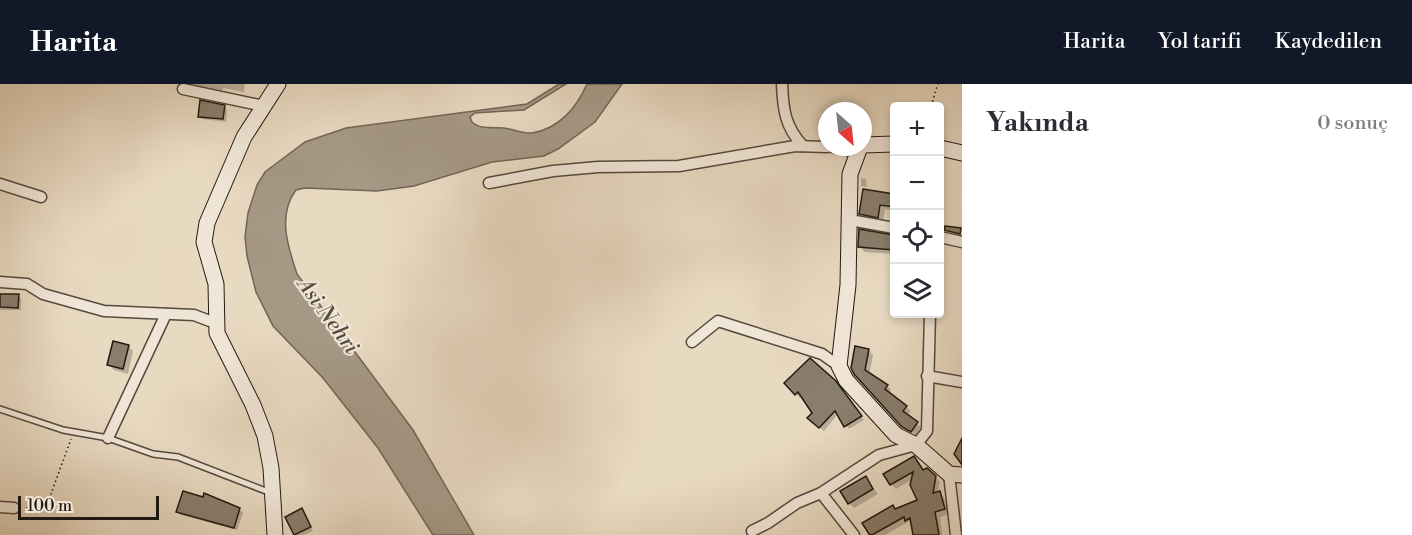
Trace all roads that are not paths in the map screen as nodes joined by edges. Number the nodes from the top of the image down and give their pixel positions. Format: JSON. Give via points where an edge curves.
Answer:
{"nodes":[{"id":1,"x":278,"y":84,"type":"edge"},
{"id":2,"x":782,"y":84,"type":"edge"},
{"id":3,"x":183,"y":89,"type":"dead end"},
{"id":4,"x":264,"y":106,"type":"junction"},
{"id":5,"x":890,"y":144,"type":"edge"},
{"id":6,"x":803,"y":146,"type":"junction"},
{"id":7,"x":818,"y":147,"type":"edge"},
{"id":8,"x":872,"y":147,"type":"edge"},
{"id":9,"x":944,"y":149,"type":"edge"},
{"id":10,"x":962,"y":153,"type":"edge"},
{"id":11,"x":857,"y":156,"type":"edge"},
{"id":12,"x":489,"y":183,"type":"dead end"},
{"id":13,"x":0,"y":184,"type":"edge"},
{"id":14,"x":41,"y":197,"type":"dead end"},
{"id":15,"x":850,"y":220,"type":"junction"},
{"id":16,"x":890,"y":227,"type":"edge"},
{"id":17,"x":944,"y":237,"type":"edge"},
{"id":18,"x":962,"y":242,"type":"edge"},
{"id":19,"x":0,"y":282,"type":"edge"},
{"id":20,"x":166,"y":314,"type":"junction"},
{"id":21,"x":930,"y":318,"type":"edge"},
{"id":22,"x":215,"y":323,"type":"junction"},
{"id":23,"x":692,"y":342,"type":"dead end"},
{"id":24,"x":839,"y":366,"type":"junction"},
{"id":25,"x":927,"y":376,"type":"junction"},
{"id":26,"x":962,"y":382,"type":"edge"},
{"id":27,"x":0,"y":409,"type":"edge"},
{"id":28,"x":108,"y":438,"type":"junction"},
{"id":29,"x":916,"y":445,"type":"junction"},
{"id":30,"x":955,"y":475,"type":"edge"},
{"id":31,"x":821,"y":493,"type":"junction"},
{"id":32,"x":273,"y":494,"type":"junction"},
{"id":33,"x":0,"y":507,"type":"edge"},
{"id":34,"x":14,"y":508,"type":"road end"},
{"id":35,"x":752,"y":531,"type":"dead end"},
{"id":36,"x":275,"y":535,"type":"edge"},
{"id":37,"x":854,"y":535,"type":"edge"},
{"id":38,"x":956,"y":535,"type":"edge"}],
"edges":[{"from":1,"to":4,"type":"street"},
{"from":2,"to":6,"type":"street","via":[[784,115],[792,135]]},
{"from":3,"to":4,"type":"street"},
{"from":4,"to":22,"type":"street","via":[[244,137],[204,232],[216,284]]},
{"from":5,"to":8,"type":"street"},
{"from":6,"to":7,"type":"street"},
{"from":6,"to":12,"type":"street","via":[[679,166],[553,171]]},
{"from":9,"to":10,"type":"street"},
{"from":11,"to":15,"type":"street","via":[[850,174]]},
{"from":13,"to":14,"type":"street"},
{"from":15,"to":16,"type":"street"},
{"from":15,"to":24,"type":"street"},
{"from":17,"to":18,"type":"street"},
{"from":19,"to":20,"type":"street","via":[[27,284],[43,294],[104,311]]},
{"from":20,"to":22,"type":"street","via":[[194,315]]},
{"from":20,"to":28,"type":"street"},
{"from":21,"to":25,"type":"street"},
{"from":22,"to":32,"type":"street","via":[[260,420]]},
{"from":23,"to":24,"type":"street","via":[[718,321],[822,354]]},
{"from":24,"to":29,"type":"street","via":[[846,380],[896,435]]},
{"from":25,"to":26,"type":"street"},
{"from":25,"to":29,"type":"street","via":[[927,430]]},
{"from":27,"to":28,"type":"lane","via":[[74,433]]},
{"from":28,"to":32,"type":"lane","via":[[153,454],[183,459]]},
{"from":29,"to":30,"type":"street"},
{"from":29,"to":31,"type":"street","via":[[879,456]]},
{"from":30,"to":38,"type":"street"},
{"from":31,"to":35,"type":"street"},
{"from":31,"to":37,"type":"street"},
{"from":32,"to":36,"type":"street"},
{"from":33,"to":34,"type":"street"}]}
